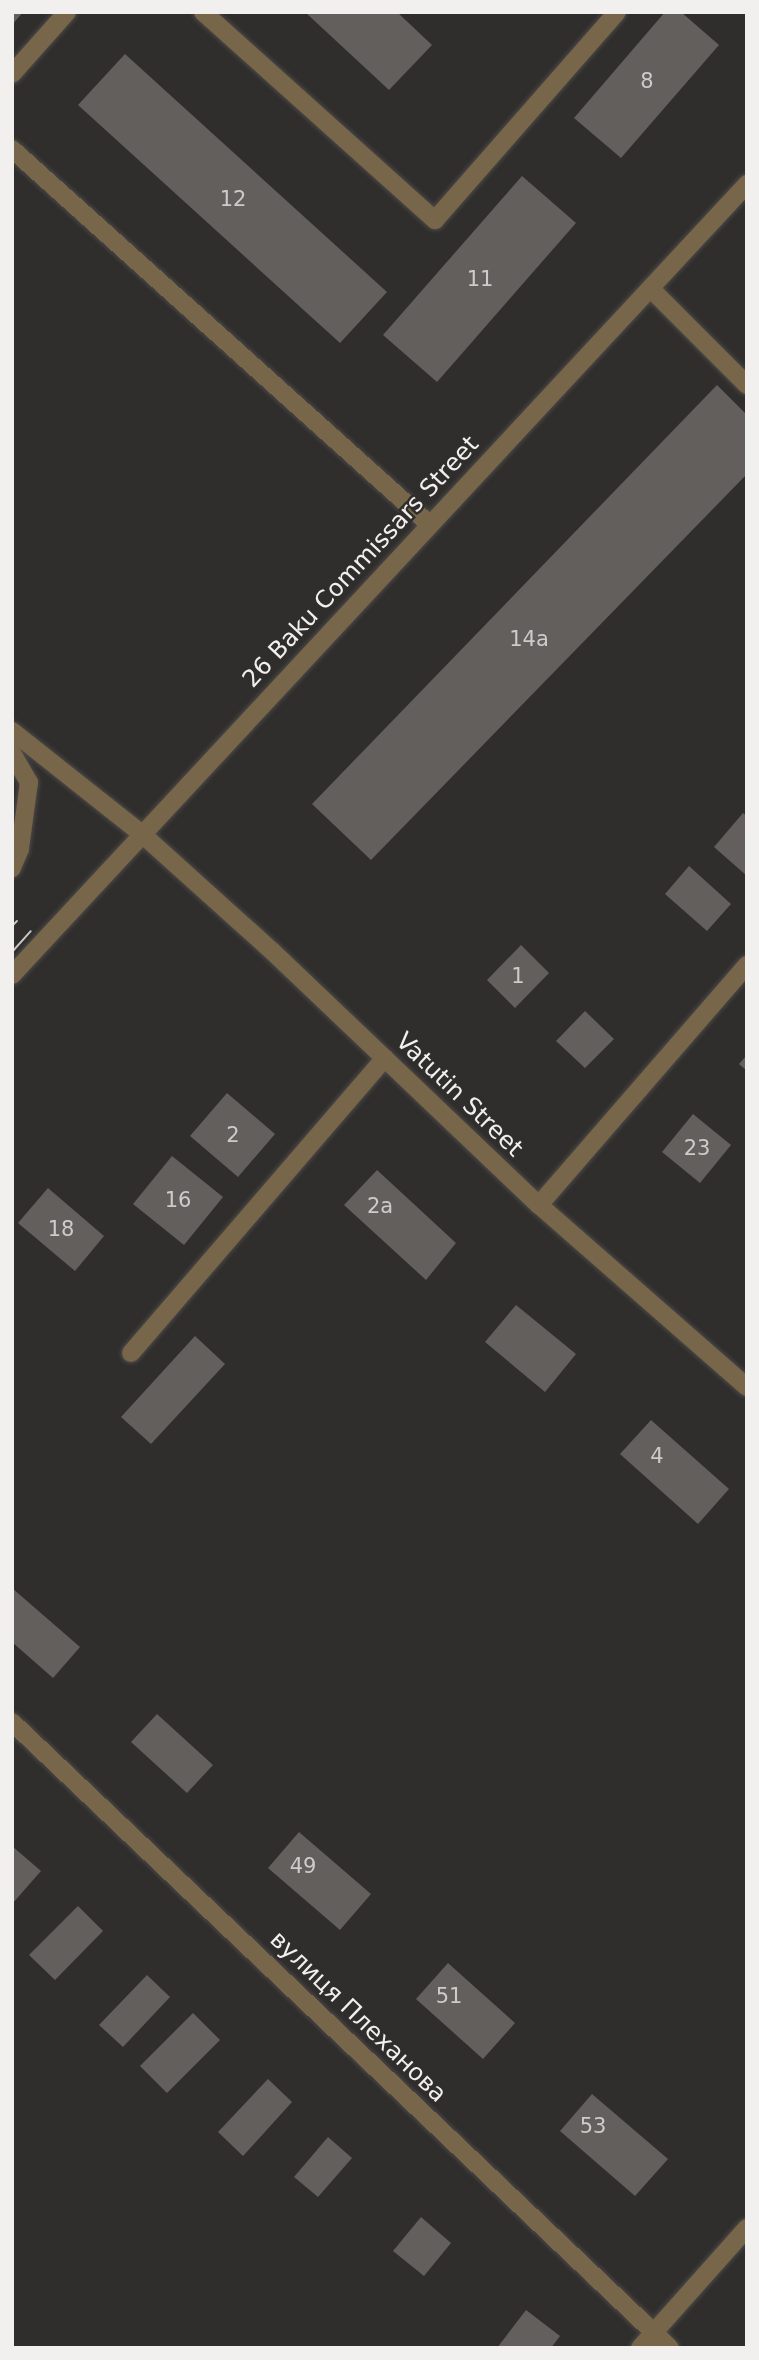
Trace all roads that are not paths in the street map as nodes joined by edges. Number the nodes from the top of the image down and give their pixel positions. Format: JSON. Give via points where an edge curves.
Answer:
{"nodes":[{"id":1,"x":67,"y":12,"type":"edge"},
{"id":2,"x":204,"y":12,"type":"edge"},
{"id":3,"x":617,"y":12,"type":"edge"},
{"id":4,"x":12,"y":74,"type":"edge"},
{"id":5,"x":12,"y":149,"type":"edge"},
{"id":6,"x":747,"y":184,"type":"edge"},
{"id":7,"x":651,"y":289,"type":"junction"},
{"id":8,"x":747,"y":385,"type":"edge"},
{"id":9,"x":428,"y":523,"type":"junction"},
{"id":10,"x":12,"y":731,"type":"edge"},
{"id":11,"x":12,"y":753,"type":"edge"},
{"id":12,"x":142,"y":834,"type":"junction"},
{"id":13,"x":12,"y":869,"type":"edge"},
{"id":14,"x":747,"y":965,"type":"edge"},
{"id":15,"x":12,"y":975,"type":"edge"},
{"id":16,"x":385,"y":1058,"type":"junction"},
{"id":17,"x":539,"y":1205,"type":"junction"},
{"id":18,"x":131,"y":1353,"type":"dead end"},
{"id":19,"x":747,"y":1387,"type":"edge"},
{"id":20,"x":12,"y":1722,"type":"edge"},
{"id":21,"x":747,"y":2228,"type":"edge"},
{"id":22,"x":654,"y":2333,"type":"junction"},
{"id":23,"x":640,"y":2348,"type":"edge"},
{"id":24,"x":670,"y":2348,"type":"edge"}],
"edges":[{"from":1,"to":4,"type":"street"},
{"from":2,"to":3,"type":"street","via":[[435,220]]},
{"from":5,"to":9,"type":"street"},
{"from":6,"to":7,"type":"street","name":"26 Baku Commissars Street"},
{"from":7,"to":8,"type":"street"},
{"from":7,"to":9,"type":"street","name":"26 Baku Commissars Street"},
{"from":9,"to":12,"type":"street","name":"26 Baku Commissars Street"},
{"from":10,"to":12,"type":"street","name":"Vatutin Street"},
{"from":11,"to":13,"type":"street","via":[[29,782],[20,849]]},
{"from":12,"to":15,"type":"street","name":"26 Baku Commissars Street"},
{"from":12,"to":16,"type":"street","name":"Vatutin Street"},
{"from":14,"to":17,"type":"street"},
{"from":16,"to":17,"type":"street","name":"Vatutin Street"},
{"from":16,"to":18,"type":"street"},
{"from":17,"to":19,"type":"street","name":"Vatutin Street"},
{"from":20,"to":22,"type":"street","name":"вулиця Плеханова"},
{"from":21,"to":22,"type":"street"},
{"from":22,"to":23,"type":"street"},
{"from":22,"to":24,"type":"street","name":"вулиця Плеханова"}]}
